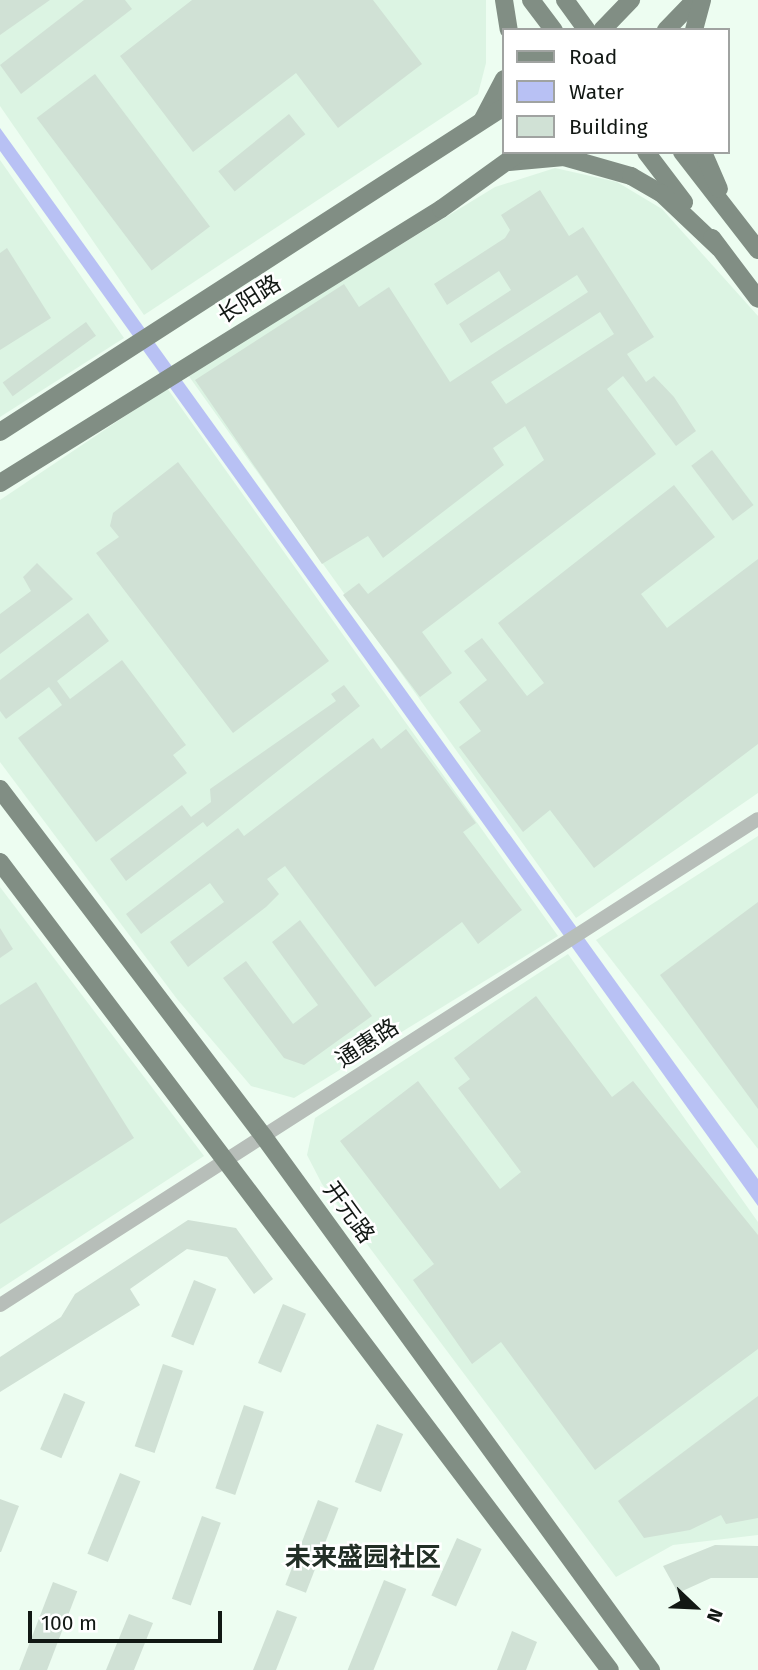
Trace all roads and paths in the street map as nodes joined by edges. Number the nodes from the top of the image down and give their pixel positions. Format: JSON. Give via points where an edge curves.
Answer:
{"nodes":[{"id":1,"x":505,"y":0,"type":"edge"},
{"id":2,"x":531,"y":0,"type":"edge"},
{"id":3,"x":565,"y":0,"type":"edge"},
{"id":4,"x":631,"y":0,"type":"edge"},
{"id":5,"x":695,"y":0,"type":"edge"},
{"id":6,"x":702,"y":0,"type":"edge"},
{"id":7,"x":509,"y":28,"type":"edge"},
{"id":8,"x":552,"y":28,"type":"edge"},
{"id":9,"x":586,"y":28,"type":"edge"},
{"id":10,"x":605,"y":28,"type":"edge"},
{"id":11,"x":668,"y":28,"type":"edge"},
{"id":12,"x":695,"y":28,"type":"edge"},
{"id":13,"x":503,"y":81,"type":"edge"},
{"id":14,"x":503,"y":108,"type":"edge"},
{"id":15,"x":480,"y":124,"type":"junction"},
{"id":16,"x":648,"y":154,"type":"edge"},
{"id":17,"x":683,"y":154,"type":"edge"},
{"id":18,"x":704,"y":154,"type":"edge"},
{"id":19,"x":513,"y":157,"type":"edge"},
{"id":20,"x":731,"y":215,"type":"junction"},
{"id":21,"x":719,"y":248,"type":"junction"},
{"id":22,"x":758,"y":250,"type":"edge"},
{"id":23,"x":758,"y":299,"type":"edge"},
{"id":24,"x":0,"y":432,"type":"edge"},
{"id":25,"x":0,"y":483,"type":"edge"},
{"id":26,"x":0,"y":789,"type":"edge"},
{"id":27,"x":758,"y":819,"type":"edge"},
{"id":28,"x":0,"y":862,"type":"edge"},
{"id":29,"x":264,"y":1137,"type":"junction"},
{"id":30,"x":222,"y":1164,"type":"junction"},
{"id":31,"x":0,"y":1305,"type":"edge"},
{"id":32,"x":610,"y":1670,"type":"edge"},
{"id":33,"x":651,"y":1670,"type":"edge"}],
"edges":[{"from":1,"to":7,"type":"main road"},
{"from":2,"to":8,"type":"main road"},
{"from":3,"to":9,"type":"main road"},
{"from":4,"to":10,"type":"main road"},
{"from":5,"to":11,"type":"main road"},
{"from":6,"to":12,"type":"main road"},
{"from":13,"to":15,"type":"main road"},
{"from":14,"to":15,"type":"main road","name":"长阳路"},
{"from":15,"to":24,"type":"main road","name":"长阳路"},
{"from":16,"to":21,"type":"main road"},
{"from":17,"to":20,"type":"main road"},
{"from":18,"to":20,"type":"main road"},
{"from":19,"to":21,"type":"main road","via":[[564,157],[631,176],[661,193]]},
{"from":19,"to":25,"type":"main road","name":"长阳路"},
{"from":20,"to":22,"type":"main road"},
{"from":21,"to":23,"type":"main road"},
{"from":26,"to":29,"type":"main road","name":"开元路"},
{"from":27,"to":29,"type":"street","name":"通惠路"},
{"from":28,"to":30,"type":"main road"},
{"from":29,"to":30,"type":"street","name":"通惠路"},
{"from":29,"to":33,"type":"main road","name":"开元路"},
{"from":30,"to":31,"type":"street","name":"通惠路"},
{"from":30,"to":32,"type":"main road"}]}
